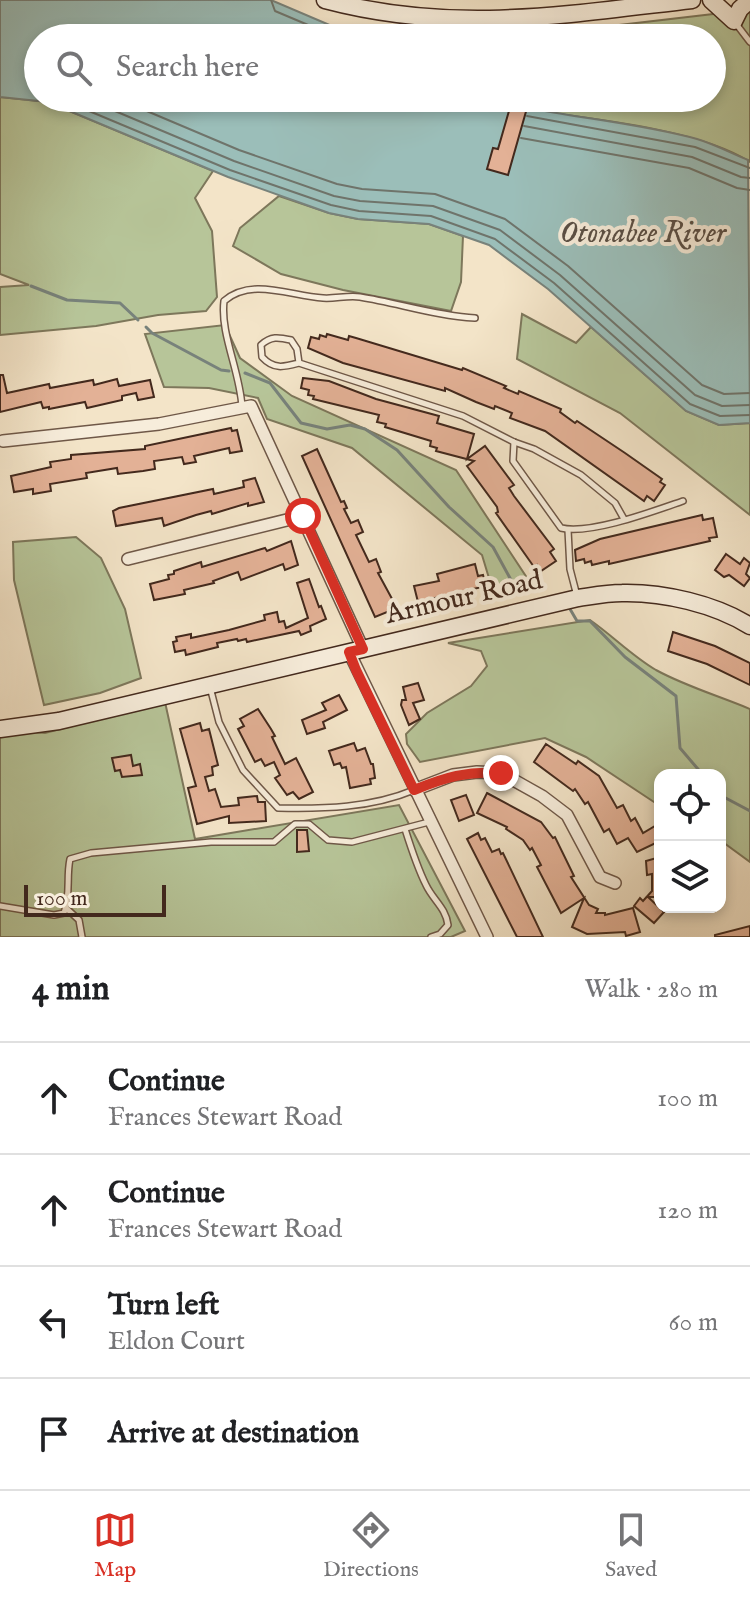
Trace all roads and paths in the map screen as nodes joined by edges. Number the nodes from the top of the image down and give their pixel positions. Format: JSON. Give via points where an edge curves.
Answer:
{"nodes":[{"id":1,"x":325,"y":0,"type":"edge"},
{"id":2,"x":692,"y":0,"type":"edge"},
{"id":3,"x":711,"y":0,"type":"edge"},
{"id":4,"x":750,"y":0,"type":"edge"},
{"id":5,"x":537,"y":18,"type":"junction"},
{"id":6,"x":734,"y":21,"type":"junction"},
{"id":7,"x":537,"y":24,"type":"edge"},
{"id":8,"x":750,"y":42,"type":"edge"},
{"id":9,"x":475,"y":318,"type":"dead end"},
{"id":10,"x":299,"y":363,"type":"junction"},
{"id":11,"x":247,"y":407,"type":"junction"},
{"id":12,"x":3,"y":441,"type":"dead end"},
{"id":13,"x":514,"y":442,"type":"junction"},
{"id":14,"x":683,"y":501,"type":"dead end"},
{"id":15,"x":303,"y":516,"type":"junction"},
{"id":16,"x":624,"y":519,"type":"junction"},
{"id":17,"x":568,"y":530,"type":"junction"},
{"id":18,"x":128,"y":559,"type":"dead end"},
{"id":19,"x":578,"y":598,"type":"junction"},
{"id":20,"x":750,"y":626,"type":"edge"},
{"id":21,"x":356,"y":651,"type":"junction"},
{"id":22,"x":210,"y":686,"type":"junction"},
{"id":23,"x":0,"y":729,"type":"edge"},
{"id":24,"x":414,"y":790,"type":"junction"},
{"id":25,"x":430,"y":822,"type":"junction"},
{"id":26,"x":405,"y":829,"type":"junction"},
{"id":27,"x":615,"y":883,"type":"dead end"},
{"id":28,"x":0,"y":906,"type":"edge"},
{"id":29,"x":66,"y":908,"type":"junction"},
{"id":30,"x":82,"y":937,"type":"edge"},
{"id":31,"x":431,"y":937,"type":"edge"},
{"id":32,"x":487,"y":937,"type":"edge"}],
"edges":[{"from":1,"to":5,"type":"main road","via":[[463,21]]},
{"from":2,"to":5,"type":"main road"},
{"from":3,"to":6,"type":"main road"},
{"from":4,"to":6,"type":"main road"},
{"from":5,"to":7,"type":"lane"},
{"from":6,"to":8,"type":"lane"},
{"from":9,"to":11,"type":"lane","via":[[357,297],[236,291],[224,301],[222,316]]},
{"from":10,"to":10,"type":"lane","via":[[291,340],[268,338],[261,345],[262,357],[270,365]]},
{"from":10,"to":13,"type":"lane","via":[[463,416]]},
{"from":11,"to":12,"type":"street","via":[[159,424]]},
{"from":11,"to":15,"type":"street"},
{"from":13,"to":16,"type":"lane","via":[[581,475],[615,503]]},
{"from":13,"to":17,"type":"lane","via":[[513,461],[561,528]]},
{"from":14,"to":16,"type":"lane"},
{"from":15,"to":18,"type":"street"},
{"from":15,"to":21,"type":"street"},
{"from":16,"to":17,"type":"lane"},
{"from":17,"to":19,"type":"lane"},
{"from":19,"to":20,"type":"main road","name":"Armour Road","via":[[651,595],[695,603]]},
{"from":19,"to":21,"type":"main road","name":"Armour Road"},
{"from":21,"to":22,"type":"main road","name":"Armour Road"},
{"from":21,"to":24,"type":"street"},
{"from":22,"to":23,"type":"main road","name":"Armour Road"},
{"from":22,"to":24,"type":"lane","via":[[219,722],[243,770],[278,808],[387,801]]},
{"from":24,"to":25,"type":"street"},
{"from":24,"to":27,"type":"street","via":[[453,775],[501,773],[567,815],[600,877]]},
{"from":25,"to":26,"type":"lane"},
{"from":25,"to":32,"type":"street"},
{"from":26,"to":29,"type":"lane","via":[[352,842],[328,840],[309,824],[295,824],[274,842],[91,853],[70,859]]},
{"from":26,"to":31,"type":"lane","via":[[427,888],[446,913],[448,925]]},
{"from":28,"to":29,"type":"lane","via":[[54,915]]},
{"from":29,"to":30,"type":"lane","via":[[79,920]]}]}
